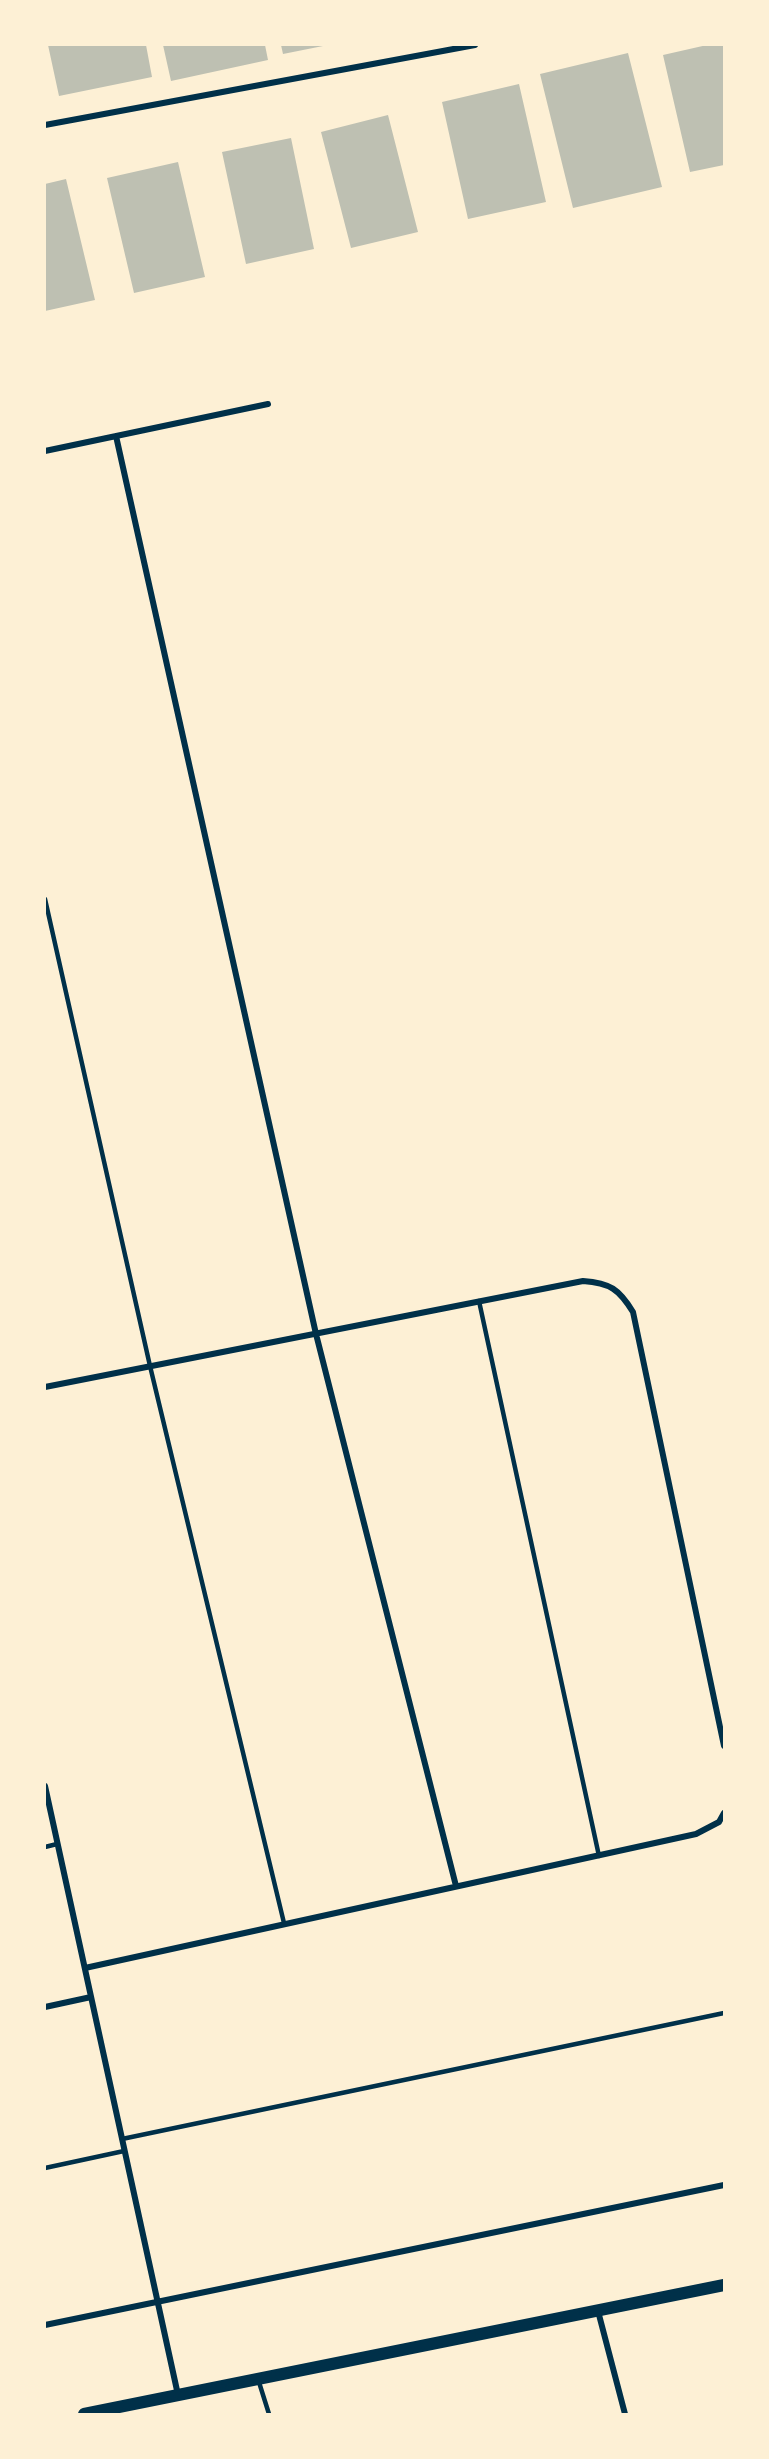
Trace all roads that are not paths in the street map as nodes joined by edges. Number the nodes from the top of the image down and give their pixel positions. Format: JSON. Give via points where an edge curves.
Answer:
{"nodes":[{"id":1,"x":475,"y":45,"type":"edge"},
{"id":2,"x":45,"y":125,"type":"edge"},
{"id":3,"x":268,"y":404,"type":"dead end"},
{"id":4,"x":116,"y":436,"type":"junction"},
{"id":5,"x":45,"y":451,"type":"edge"},
{"id":6,"x":45,"y":898,"type":"edge"},
{"id":7,"x":479,"y":1301,"type":"junction"},
{"id":8,"x":316,"y":1334,"type":"junction"},
{"id":9,"x":150,"y":1366,"type":"junction"},
{"id":10,"x":45,"y":1387,"type":"edge"},
{"id":11,"x":724,"y":1746,"type":"edge"},
{"id":12,"x":45,"y":1786,"type":"edge"},
{"id":13,"x":724,"y":1813,"type":"edge"},
{"id":14,"x":57,"y":1844,"type":"junction"},
{"id":15,"x":45,"y":1847,"type":"edge"},
{"id":16,"x":599,"y":1856,"type":"junction"},
{"id":17,"x":456,"y":1887,"type":"junction"},
{"id":18,"x":284,"y":1923,"type":"junction"},
{"id":19,"x":85,"y":1968,"type":"junction"},
{"id":20,"x":91,"y":1997,"type":"junction"},
{"id":21,"x":45,"y":2007,"type":"edge"},
{"id":22,"x":724,"y":2013,"type":"edge"},
{"id":23,"x":122,"y":2139,"type":"junction"},
{"id":24,"x":124,"y":2151,"type":"junction"},
{"id":25,"x":45,"y":2168,"type":"edge"},
{"id":26,"x":724,"y":2185,"type":"edge"},
{"id":27,"x":724,"y":2285,"type":"edge"},
{"id":28,"x":157,"y":2302,"type":"junction"},
{"id":29,"x":598,"y":2311,"type":"junction"},
{"id":30,"x":45,"y":2325,"type":"edge"},
{"id":31,"x":258,"y":2379,"type":"junction"},
{"id":32,"x":178,"y":2395,"type":"junction"},
{"id":33,"x":84,"y":2414,"type":"edge"},
{"id":34,"x":268,"y":2414,"type":"edge"},
{"id":35,"x":623,"y":2414,"type":"edge"}],
"edges":[{"from":1,"to":2,"type":"street"},
{"from":3,"to":4,"type":"street"},
{"from":4,"to":5,"type":"street"},
{"from":4,"to":8,"type":"street"},
{"from":6,"to":9,"type":"lane"},
{"from":7,"to":8,"type":"street"},
{"from":7,"to":11,"type":"street","via":[[583,1281],[603,1282],[622,1294],[633,1312]]},
{"from":7,"to":16,"type":"lane"},
{"from":8,"to":9,"type":"street"},
{"from":8,"to":17,"type":"street"},
{"from":9,"to":10,"type":"street"},
{"from":9,"to":18,"type":"lane"},
{"from":12,"to":14,"type":"street"},
{"from":13,"to":16,"type":"street","via":[[719,1822],[696,1834]]},
{"from":14,"to":15,"type":"lane"},
{"from":14,"to":19,"type":"street"},
{"from":16,"to":17,"type":"street"},
{"from":17,"to":18,"type":"street"},
{"from":18,"to":19,"type":"street"},
{"from":19,"to":20,"type":"street"},
{"from":20,"to":21,"type":"street"},
{"from":20,"to":23,"type":"street"},
{"from":22,"to":23,"type":"lane"},
{"from":23,"to":24,"type":"street"},
{"from":24,"to":25,"type":"lane"},
{"from":24,"to":28,"type":"street"},
{"from":26,"to":28,"type":"street"},
{"from":27,"to":29,"type":"main road"},
{"from":28,"to":30,"type":"street"},
{"from":28,"to":32,"type":"street"},
{"from":29,"to":31,"type":"main road"},
{"from":29,"to":35,"type":"street"},
{"from":31,"to":32,"type":"main road"},
{"from":31,"to":34,"type":"lane"},
{"from":32,"to":33,"type":"main road"}]}
